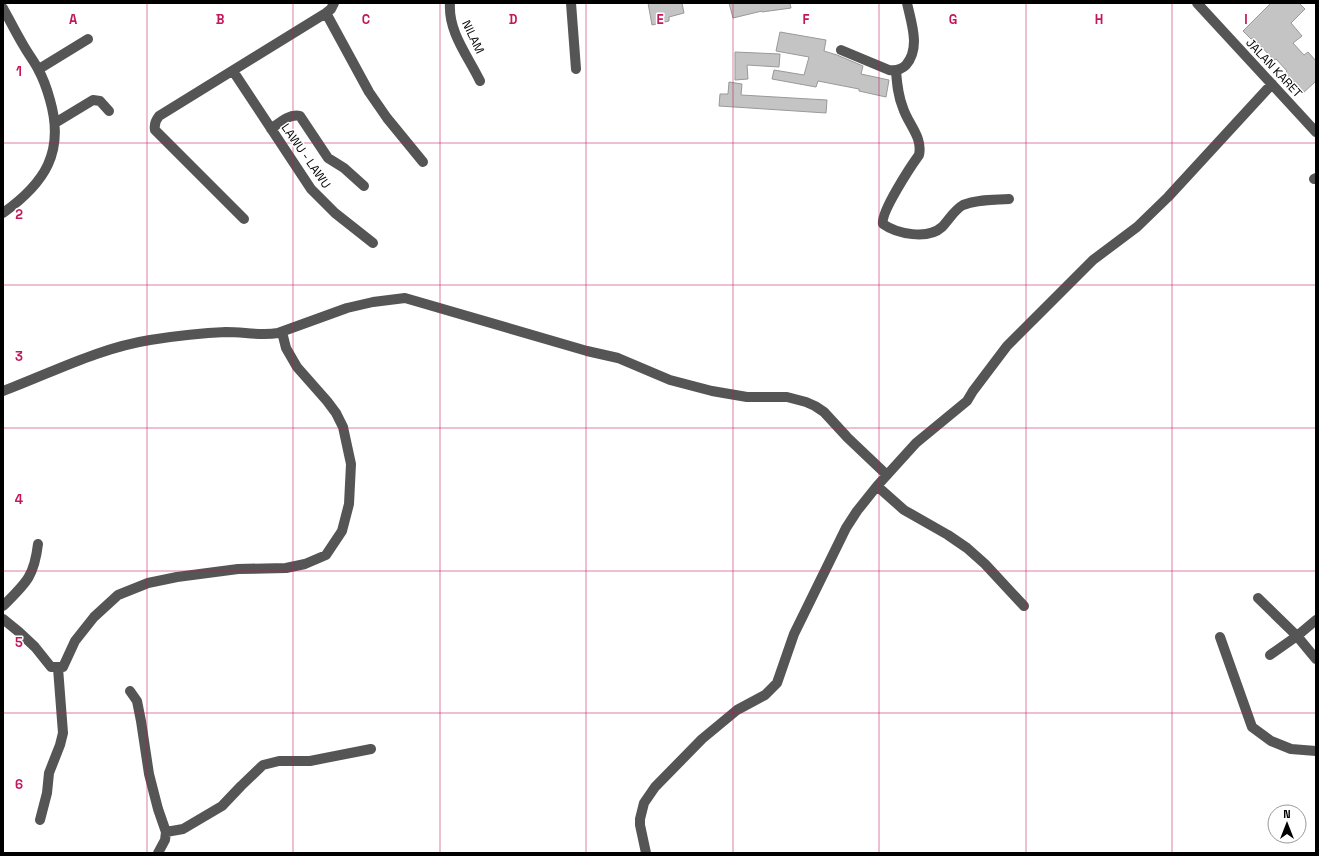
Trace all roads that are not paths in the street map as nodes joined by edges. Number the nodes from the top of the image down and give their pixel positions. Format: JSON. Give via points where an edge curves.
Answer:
{"nodes":[{"id":1,"x":334,"y":3,"type":"edge"},
{"id":2,"x":450,"y":3,"type":"edge"},
{"id":3,"x":571,"y":3,"type":"edge"},
{"id":4,"x":907,"y":3,"type":"edge"},
{"id":5,"x":1197,"y":3,"type":"edge"},
{"id":6,"x":3,"y":8,"type":"edge"},
{"id":7,"x":326,"y":13,"type":"junction"},
{"id":8,"x":88,"y":39,"type":"dead end"},
{"id":9,"x":840,"y":50,"type":"dead end"},
{"id":10,"x":39,"y":69,"type":"junction"},
{"id":11,"x":576,"y":69,"type":"dead end"},
{"id":12,"x":233,"y":71,"type":"junction"},
{"id":13,"x":896,"y":71,"type":"junction"},
{"id":14,"x":480,"y":80,"type":"dead end"},
{"id":15,"x":1272,"y":84,"type":"junction"},
{"id":16,"x":109,"y":111,"type":"dead end"},
{"id":17,"x":55,"y":123,"type":"junction"},
{"id":18,"x":271,"y":129,"type":"junction"},
{"id":19,"x":1316,"y":132,"type":"edge"},
{"id":20,"x":423,"y":162,"type":"dead end"},
{"id":21,"x":364,"y":186,"type":"dead end"},
{"id":22,"x":1009,"y":199,"type":"dead end"},
{"id":23,"x":3,"y":213,"type":"edge"},
{"id":24,"x":244,"y":219,"type":"dead end"},
{"id":25,"x":373,"y":243,"type":"dead end"},
{"id":26,"x":282,"y":332,"type":"junction"},
{"id":27,"x":3,"y":391,"type":"edge"},
{"id":28,"x":887,"y":475,"type":"junction"},
{"id":29,"x":877,"y":486,"type":"junction"},
{"id":30,"x":38,"y":544,"type":"dead end"},
{"id":31,"x":1258,"y":598,"type":"dead end"},
{"id":32,"x":3,"y":606,"type":"edge"},
{"id":33,"x":1024,"y":606,"type":"dead end"},
{"id":34,"x":3,"y":619,"type":"edge"},
{"id":35,"x":1316,"y":620,"type":"edge"},
{"id":36,"x":1297,"y":636,"type":"junction"},
{"id":37,"x":1220,"y":637,"type":"dead end"},
{"id":38,"x":1270,"y":655,"type":"dead end"},
{"id":39,"x":1316,"y":659,"type":"edge"},
{"id":40,"x":58,"y":668,"type":"junction"},
{"id":41,"x":130,"y":691,"type":"dead end"},
{"id":42,"x":370,"y":749,"type":"dead end"},
{"id":43,"x":1316,"y":751,"type":"edge"},
{"id":44,"x":40,"y":820,"type":"dead end"},
{"id":45,"x":166,"y":832,"type":"junction"},
{"id":46,"x":158,"y":853,"type":"edge"},
{"id":47,"x":646,"y":853,"type":"edge"}],
"edges":[{"from":1,"to":7,"type":"street"},
{"from":2,"to":14,"type":"street","name":"NILAM","via":[[449,11],[455,34]]},
{"from":3,"to":11,"type":"street"},
{"from":4,"to":13,"type":"street","via":[[914,39],[913,50],[907,64]]},
{"from":5,"to":15,"type":"street","name":"JALAN KARET"},
{"from":6,"to":10,"type":"street","via":[[24,48]]},
{"from":7,"to":12,"type":"street"},
{"from":7,"to":20,"type":"street","via":[[369,92]]},
{"from":8,"to":10,"type":"street"},
{"from":9,"to":13,"type":"street","via":[[875,66]]},
{"from":10,"to":17,"type":"street"},
{"from":12,"to":18,"type":"street","name":"LAWU - LAWU"},
{"from":12,"to":24,"type":"street","via":[[159,116],[154,126],[155,130]]},
{"from":13,"to":22,"type":"street","via":[[897,89],[903,110],[920,142],[920,150],[898,187],[883,218],[883,224],[912,234],[929,234],[938,230],[964,205]]},
{"from":15,"to":19,"type":"street","name":"JALAN KARET"},
{"from":15,"to":28,"type":"street","via":[[1158,207],[1093,260],[1007,346],[967,401],[916,443]]},
{"from":16,"to":17,"type":"street","via":[[100,101],[93,100]]},
{"from":17,"to":23,"type":"street","via":[[53,153],[41,178],[25,196]]},
{"from":18,"to":21,"type":"street","via":[[291,116],[300,116],[328,158]]},
{"from":18,"to":25,"type":"street","name":"LAWU - LAWU","via":[[311,189],[335,213]]},
{"from":26,"to":27,"type":"street","via":[[208,333],[136,343],[104,352]]},
{"from":26,"to":28,"type":"street","via":[[347,308],[405,298],[618,358],[670,380],[692,386],[747,397],[798,399],[824,412]]},
{"from":26,"to":40,"type":"street","via":[[286,348],[297,367],[336,413],[343,427],[351,464],[349,504],[342,531],[326,555],[305,564],[286,568],[238,569],[177,577],[118,595],[94,617],[75,641],[63,667]]},
{"from":28,"to":29,"type":"street"},
{"from":29,"to":33,"type":"street","via":[[915,518],[967,548]]},
{"from":29,"to":47,"type":"street","via":[[846,528],[794,634],[777,683],[765,695],[724,719],[655,787],[644,803],[640,825]]},
{"from":30,"to":32,"type":"street","via":[[32,573]]},
{"from":31,"to":36,"type":"street"},
{"from":34,"to":40,"type":"street","via":[[20,632],[51,667]]},
{"from":35,"to":36,"type":"street"},
{"from":36,"to":38,"type":"street"},
{"from":36,"to":39,"type":"street"},
{"from":37,"to":43,"type":"street","via":[[1252,727],[1270,741],[1291,749]]},
{"from":40,"to":44,"type":"street","via":[[63,733],[49,773]]},
{"from":41,"to":45,"type":"street","via":[[137,702],[149,774]]},
{"from":42,"to":45,"type":"street","via":[[310,761],[279,761],[263,765],[222,806],[183,828]]},
{"from":45,"to":46,"type":"street"}]}
